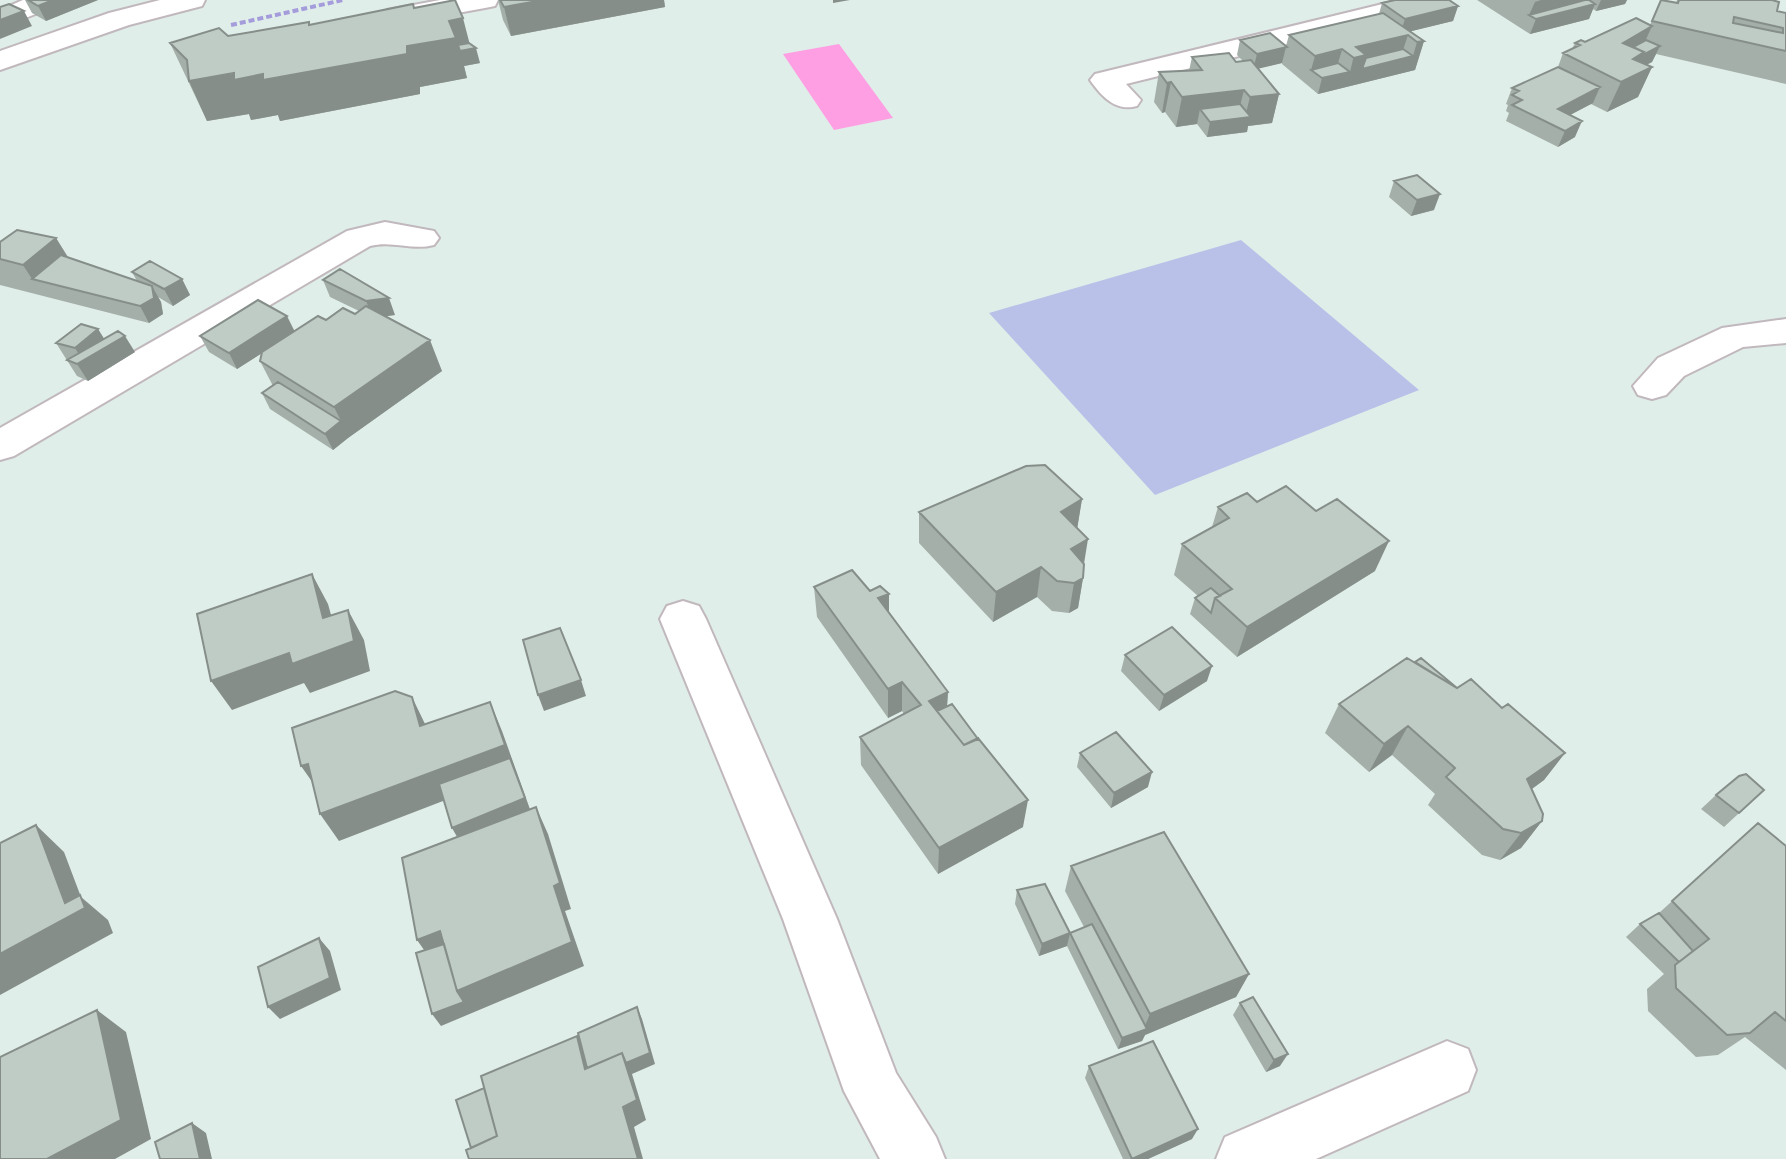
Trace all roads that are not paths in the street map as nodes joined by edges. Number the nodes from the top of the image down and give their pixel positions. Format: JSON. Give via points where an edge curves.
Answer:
{"nodes":[{"id":1,"x":46,"y":0,"type":"edge"},
{"id":2,"x":192,"y":0,"type":"edge"},
{"id":3,"x":485,"y":0,"type":"edge"},
{"id":4,"x":1432,"y":0,"type":"edge"},
{"id":5,"x":0,"y":20,"type":"edge"},
{"id":6,"x":363,"y":22,"type":"edge"},
{"id":7,"x":0,"y":61,"type":"edge"},
{"id":8,"x":1126,"y":100,"type":"dead end"},
{"id":9,"x":422,"y":238,"type":"dead end"},
{"id":10,"x":1786,"y":331,"type":"edge"},
{"id":11,"x":1652,"y":386,"type":"dead end"},
{"id":12,"x":0,"y":446,"type":"edge"},
{"id":13,"x":683,"y":619,"type":"dead end"},
{"id":14,"x":1447,"y":1070,"type":"dead end"},
{"id":15,"x":914,"y":1159,"type":"edge"},
{"id":16,"x":1247,"y":1159,"type":"edge"}],
"edges":[{"from":1,"to":5,"type":"street"},
{"from":2,"to":7,"type":"street"},
{"from":3,"to":6,"type":"street"},
{"from":4,"to":8,"type":"street","via":[[1105,80]]},
{"from":9,"to":12,"type":"street","via":[[385,232],[359,238]]},
{"from":10,"to":11,"type":"street","via":[[1735,336],[1671,367]]},
{"from":13,"to":15,"type":"street","via":[[810,919],[874,1091]]},
{"from":14,"to":16,"type":"street"}]}
